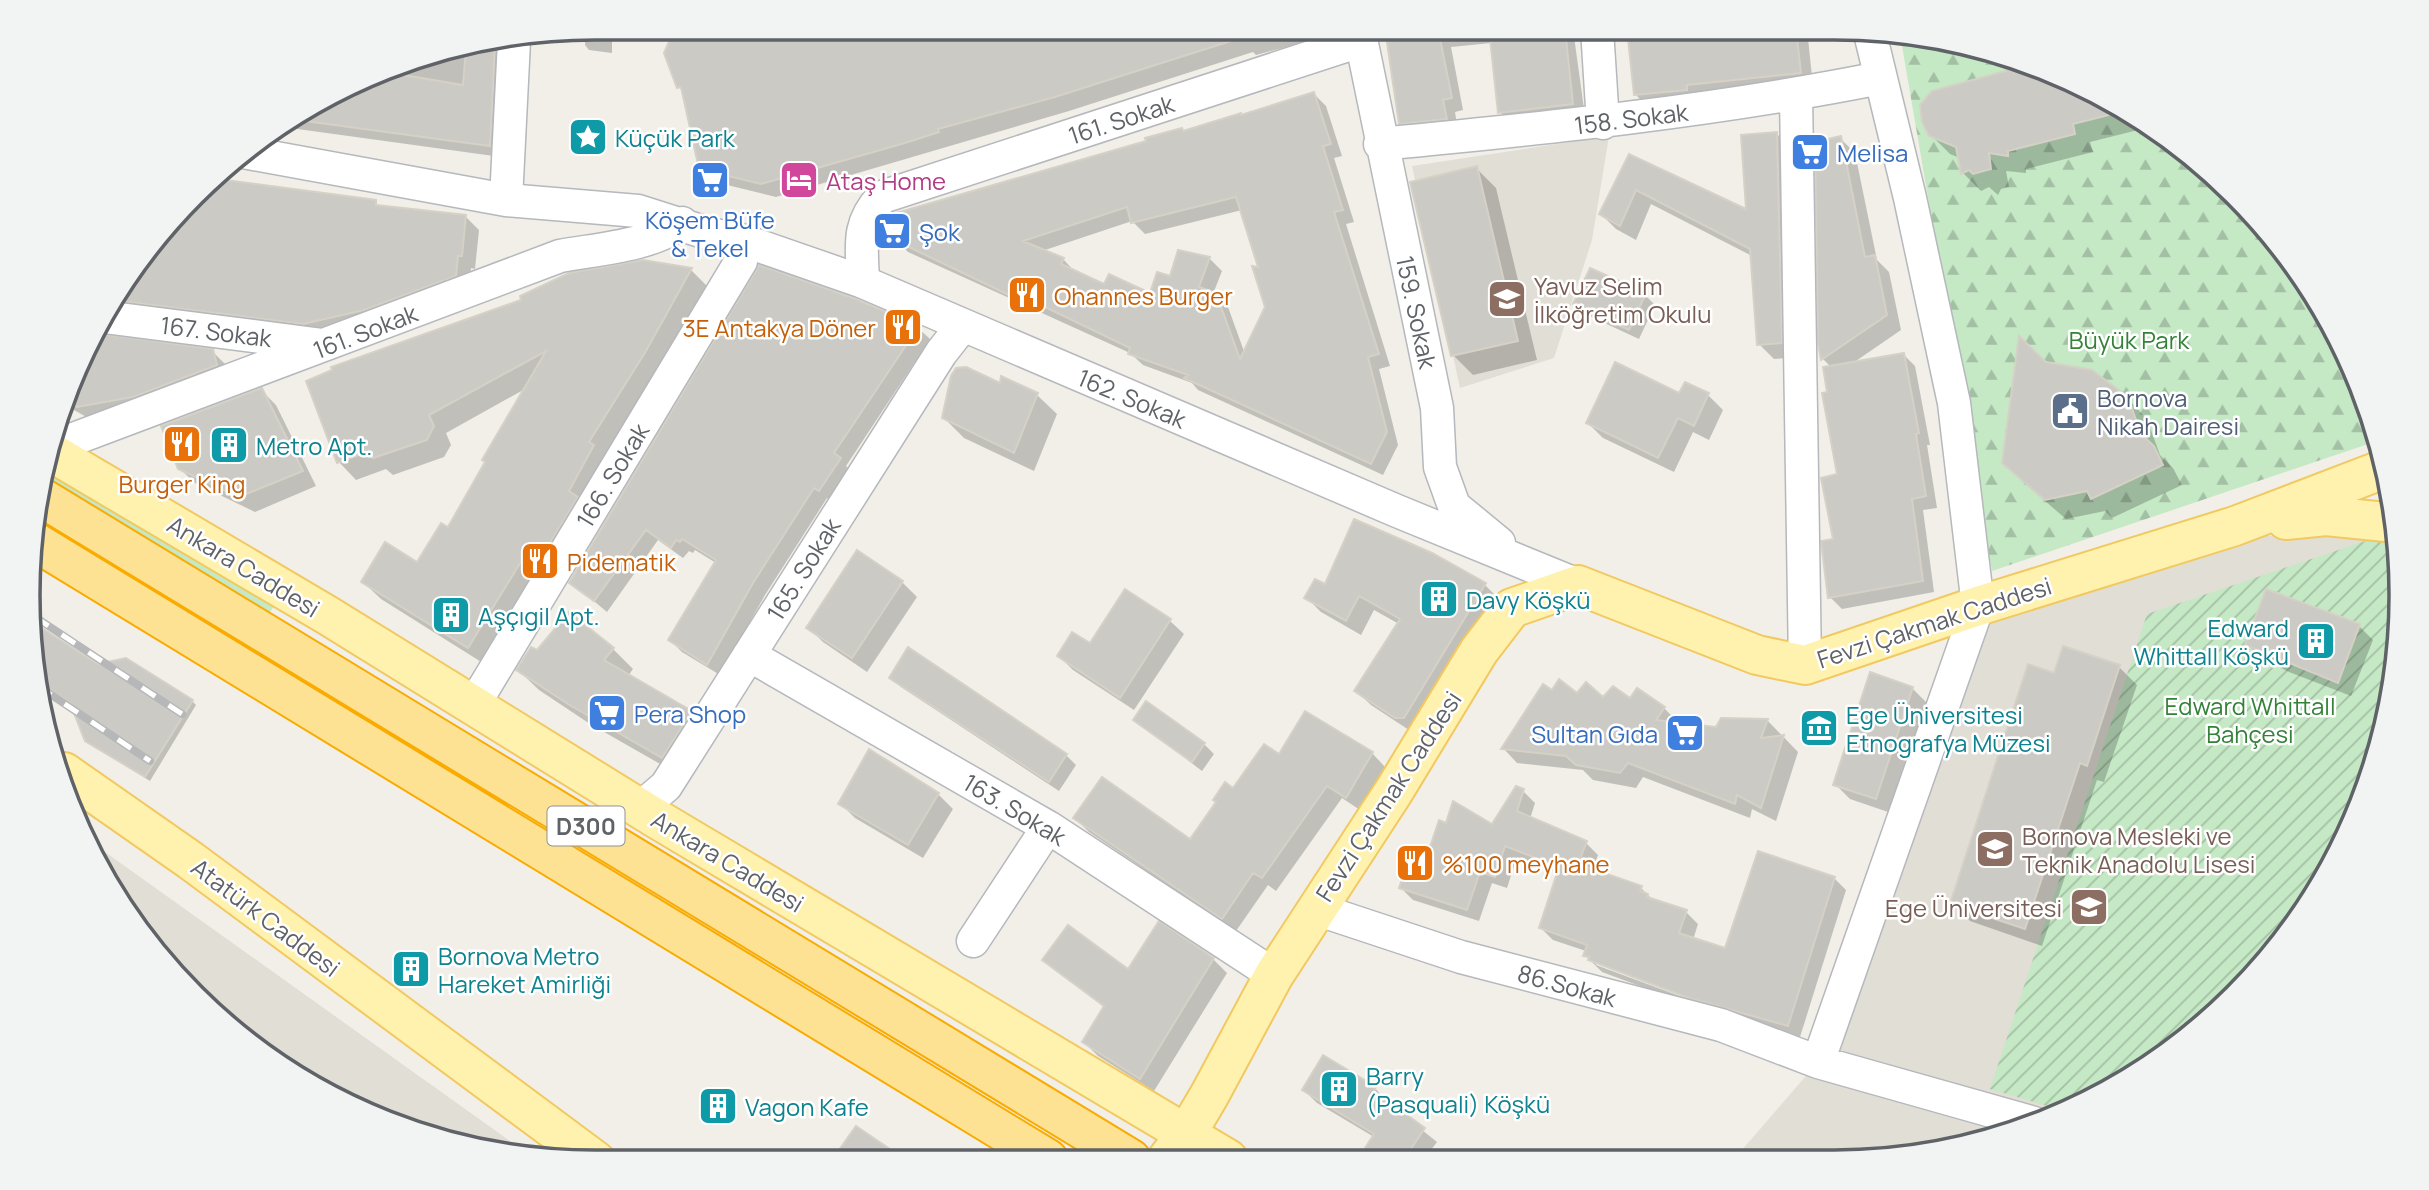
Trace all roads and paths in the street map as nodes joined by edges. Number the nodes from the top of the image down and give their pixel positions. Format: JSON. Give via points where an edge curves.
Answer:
{"nodes":[{"id":1,"x":1345,"y":40,"type":"edge"},
{"id":2,"x":1361,"y":40,"type":"edge"},
{"id":3,"x":1598,"y":40,"type":"edge"},
{"id":4,"x":1872,"y":41,"type":"edge"},
{"id":5,"x":514,"y":47,"type":"edge"},
{"id":6,"x":1880,"y":78,"type":"junction"},
{"id":7,"x":1796,"y":94,"type":"junction"},
{"id":8,"x":1603,"y":123,"type":"junction"},
{"id":9,"x":1380,"y":144,"type":"junction"},
{"id":10,"x":258,"y":155,"type":"edge"},
{"id":11,"x":506,"y":200,"type":"junction"},
{"id":12,"x":682,"y":223,"type":"junction"},
{"id":13,"x":745,"y":241,"type":"junction"},
{"id":14,"x":863,"y":282,"type":"junction"},
{"id":15,"x":115,"y":318,"type":"edge"},
{"id":16,"x":963,"y":325,"type":"junction"},
{"id":17,"x":328,"y":345,"type":"junction"},
{"id":18,"x":61,"y":446,"type":"edge"},
{"id":19,"x":58,"y":455,"type":"edge"},
{"id":20,"x":2376,"y":478,"type":"edge"},
{"id":21,"x":48,"y":502,"type":"edge"},
{"id":22,"x":2384,"y":522,"type":"edge"},
{"id":23,"x":2235,"y":526,"type":"junction"},
{"id":24,"x":42,"y":546,"type":"edge"},
{"id":25,"x":1525,"y":564,"type":"junction"},
{"id":26,"x":1578,"y":585,"type":"junction"},
{"id":27,"x":1978,"y":606,"type":"junction"},
{"id":28,"x":749,"y":655,"type":"junction"},
{"id":29,"x":1805,"y":665,"type":"junction"},
{"id":30,"x":473,"y":706,"type":"junction"},
{"id":31,"x":71,"y":777,"type":"edge"},
{"id":32,"x":639,"y":808,"type":"junction"},
{"id":33,"x":1048,"y":827,"type":"junction"},
{"id":34,"x":1316,"y":909,"type":"junction"},
{"id":35,"x":973,"y":941,"type":"dead end"},
{"id":36,"x":1274,"y":975,"type":"junction"},
{"id":37,"x":1818,"y":1062,"type":"junction"},
{"id":38,"x":2017,"y":1118,"type":"edge"},
{"id":39,"x":580,"y":1150,"type":"edge"},
{"id":40,"x":1032,"y":1150,"type":"edge"},
{"id":41,"x":1116,"y":1150,"type":"edge"},
{"id":42,"x":1180,"y":1150,"type":"edge"}],
"edges":[{"from":1,"to":14,"type":"street","name":"161. Sokak","via":[[882,197],[863,226]]},
{"from":2,"to":9,"type":"street","name":"159. Sokak"},
{"from":3,"to":8,"type":"street"},
{"from":4,"to":6,"type":"street"},
{"from":5,"to":11,"type":"street"},
{"from":6,"to":7,"type":"street","name":"158. Sokak"},
{"from":6,"to":27,"type":"street","via":[[1954,403]]},
{"from":7,"to":8,"type":"street","name":"158. Sokak"},
{"from":7,"to":29,"type":"street"},
{"from":8,"to":9,"type":"street","name":"158. Sokak"},
{"from":9,"to":25,"type":"street","name":"159. Sokak","via":[[1437,408],[1440,467],[1454,506]]},
{"from":10,"to":11,"type":"street","name":"162. Sokak"},
{"from":11,"to":12,"type":"street","name":"162. Sokak","via":[[638,211]]},
{"from":12,"to":13,"type":"street","name":"162. Sokak"},
{"from":12,"to":17,"type":"street","name":"161. Sokak","via":[[671,231],[629,243],[559,256]]},
{"from":13,"to":14,"type":"street","name":"162. Sokak"},
{"from":13,"to":30,"type":"street","name":"166. Sokak","via":[[741,261]]},
{"from":14,"to":16,"type":"street","name":"162. Sokak"},
{"from":15,"to":17,"type":"street","name":"167. Sokak"},
{"from":16,"to":25,"type":"street","name":"162. Sokak"},
{"from":16,"to":28,"type":"street","name":"165. Sokak"},
{"from":17,"to":18,"type":"street","name":"161. Sokak"},
{"from":19,"to":30,"type":"main road","name":"Ankara Caddesi"},
{"from":20,"to":23,"type":"main road","name":"Fevzi Çakmak Caddesi"},
{"from":21,"to":41,"type":"highway","name":"Ankara Caddesi","number":"D300"},
{"from":22,"to":23,"type":"main road","via":[[2326,516]]},
{"from":23,"to":27,"type":"main road","name":"Fevzi Çakmak Caddesi"},
{"from":24,"to":40,"type":"highway","number":"D300"},
{"from":25,"to":26,"type":"street","name":"162. Sokak"},
{"from":26,"to":29,"type":"main road","name":"Fevzi Çakmak Caddesi","via":[[1757,655]]},
{"from":26,"to":34,"type":"main road","name":"Fevzi Çakmak Caddesi","via":[[1512,608],[1479,651]]},
{"from":27,"to":29,"type":"main road","name":"Fevzi Çakmak Caddesi"},
{"from":27,"to":37,"type":"street"},
{"from":28,"to":32,"type":"street","name":"165. Sokak","via":[[666,786]]},
{"from":28,"to":33,"type":"street","name":"163. Sokak"},
{"from":30,"to":32,"type":"main road","name":"Ankara Caddesi"},
{"from":31,"to":39,"type":"main road","name":"Atatürk Caddesi"},
{"from":32,"to":42,"type":"main road","name":"Ankara Caddesi"},
{"from":33,"to":35,"type":"street"},
{"from":33,"to":36,"type":"street","name":"163. Sokak"},
{"from":34,"to":36,"type":"main road","name":"Fevzi Çakmak Caddesi"},
{"from":34,"to":37,"type":"street","name":"86.Sokak","via":[[1461,957],[1721,1025]]},
{"from":36,"to":42,"type":"main road","name":"Fevzi Çakmak Caddesi"},
{"from":37,"to":38,"type":"street","name":"86.Sokak"}]}
